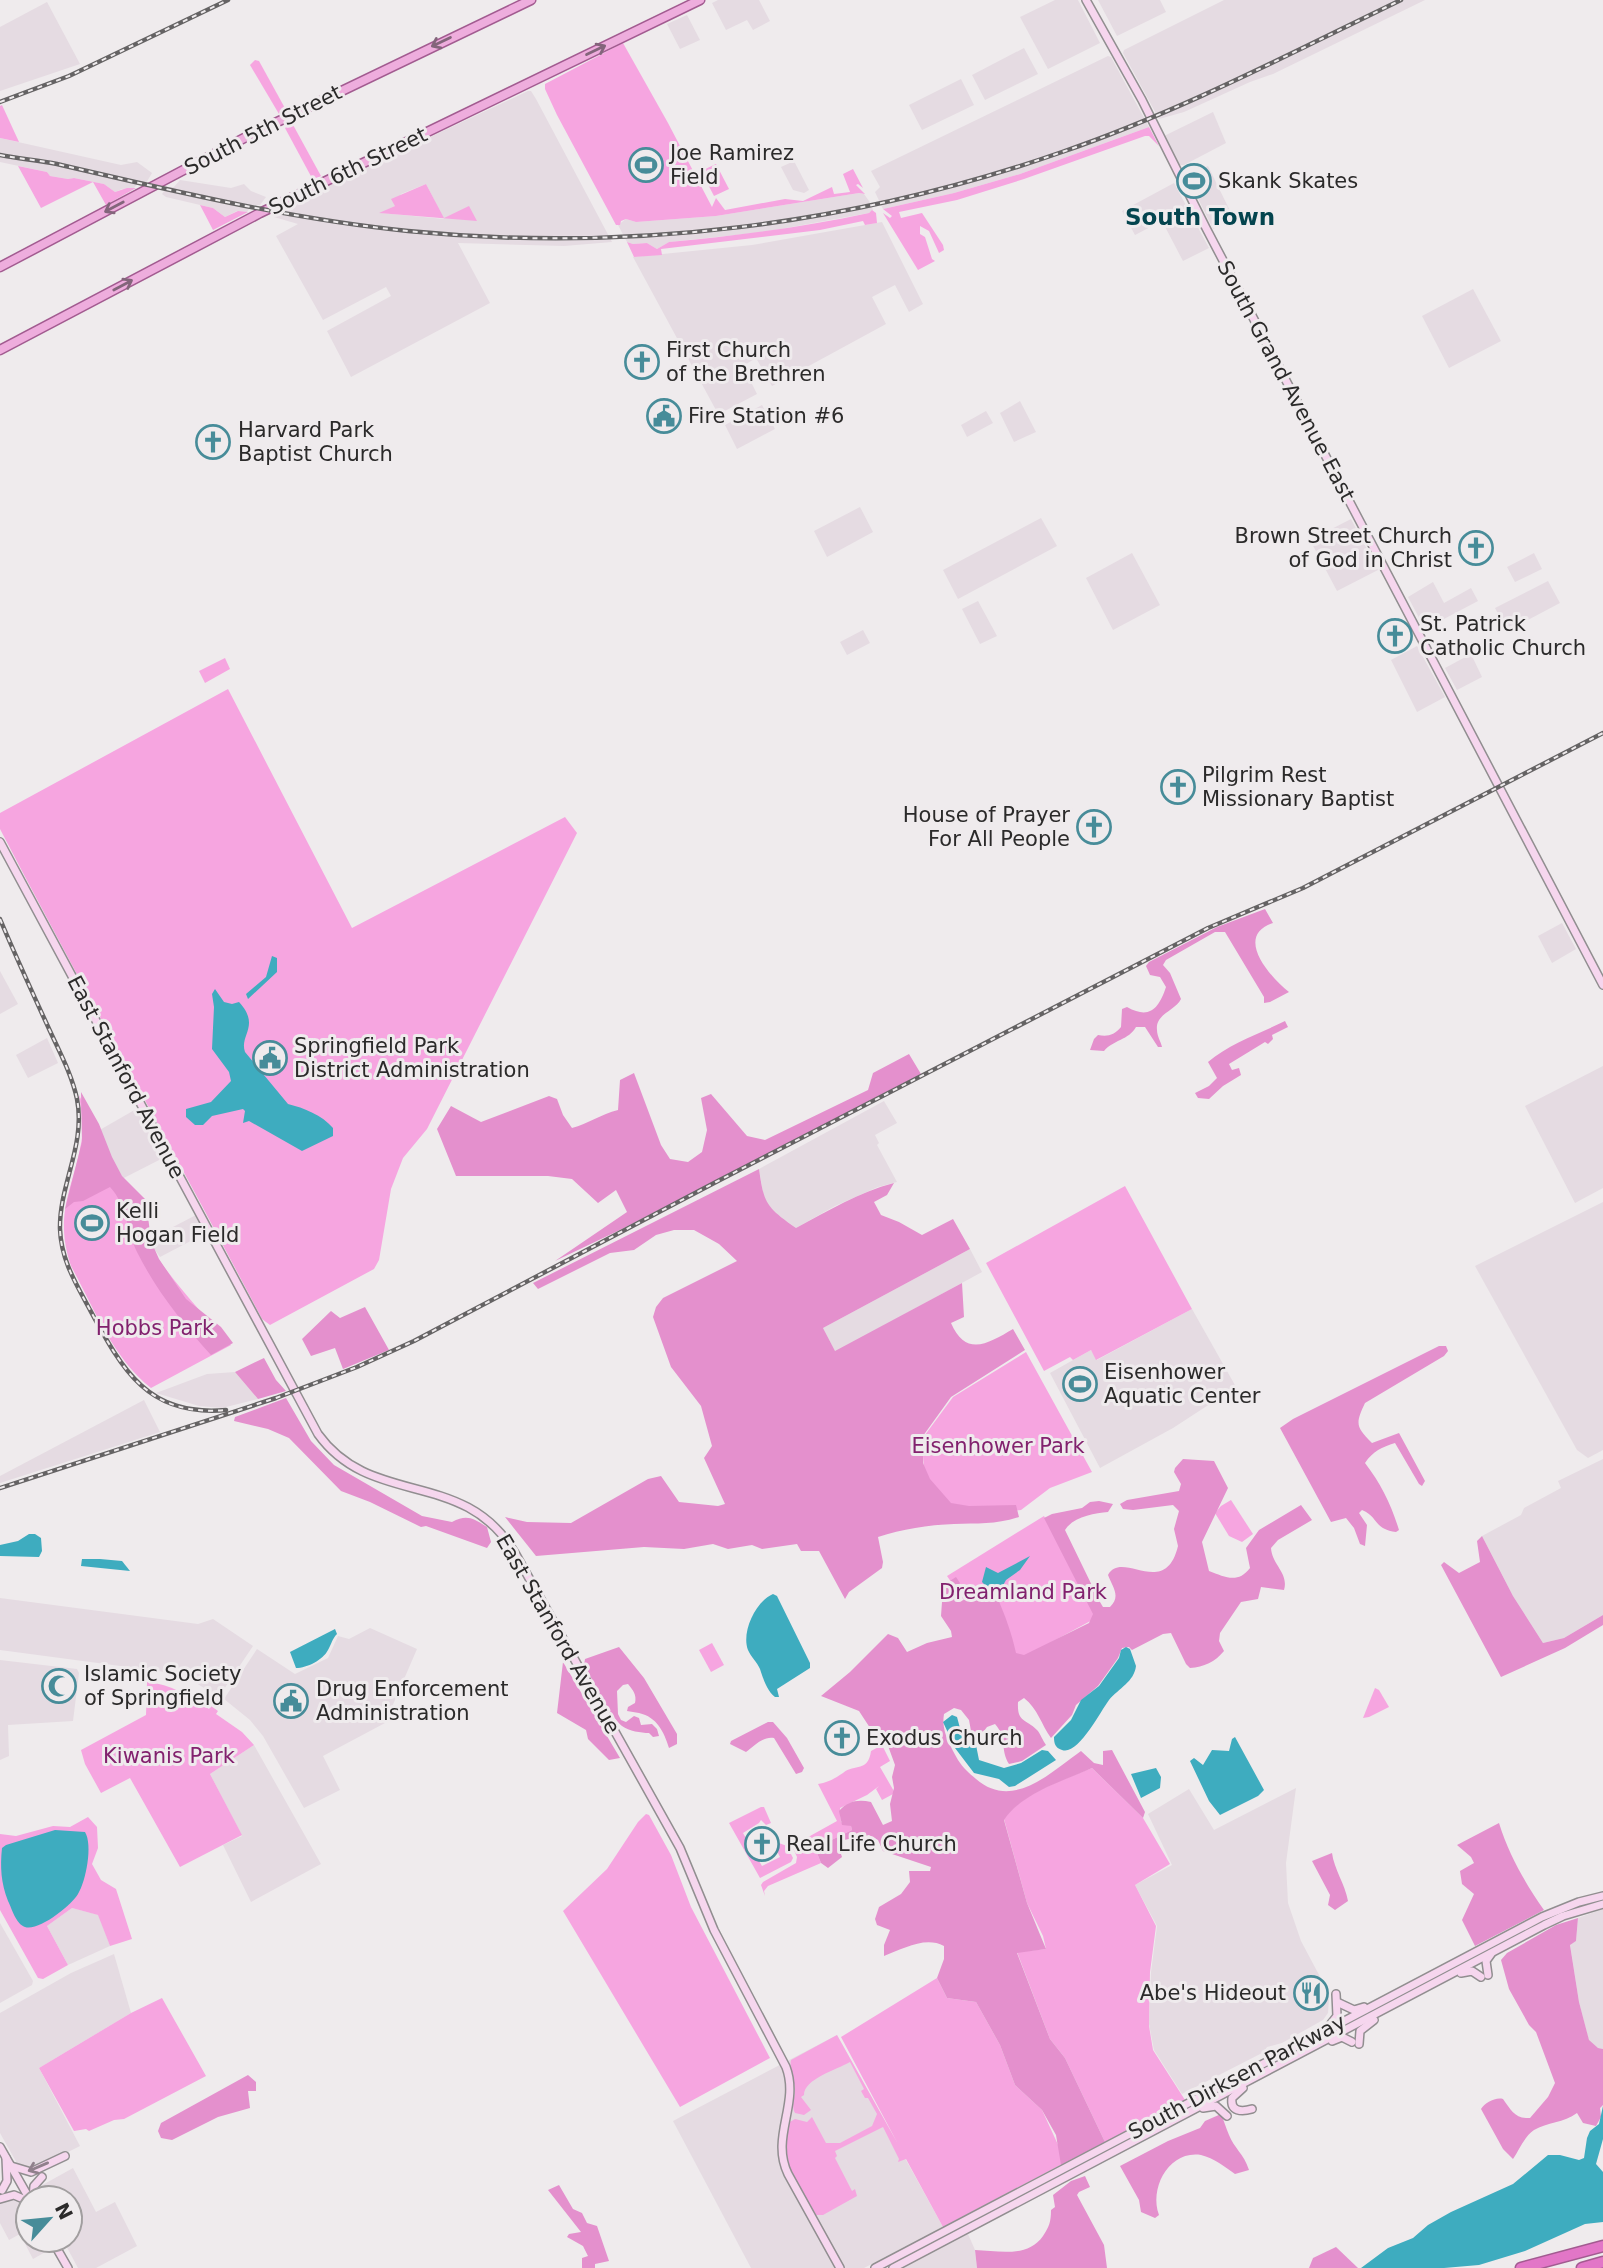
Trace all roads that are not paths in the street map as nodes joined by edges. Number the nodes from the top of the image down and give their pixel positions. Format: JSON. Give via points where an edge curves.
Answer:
{"nodes":[{"id":1,"x":531,"y":0,"type":"edge"},
{"id":2,"x":700,"y":0,"type":"edge"},
{"id":3,"x":1086,"y":0,"type":"edge"},
{"id":4,"x":0,"y":268,"type":"edge"},
{"id":5,"x":0,"y":350,"type":"edge"},
{"id":6,"x":0,"y":842,"type":"edge"},
{"id":7,"x":1603,"y":985,"type":"edge"},
{"id":8,"x":1603,"y":1896,"type":"edge"},
{"id":9,"x":1603,"y":1904,"type":"edge"},
{"id":10,"x":1494,"y":1951,"type":"junction"},
{"id":11,"x":1427,"y":1977,"type":"junction"},
{"id":12,"x":1438,"y":1981,"type":"junction"},
{"id":13,"x":1410,"y":1996,"type":"junction"},
{"id":14,"x":1322,"y":2032,"type":"junction"},
{"id":15,"x":1303,"y":2052,"type":"junction"},
{"id":16,"x":1274,"y":2067,"type":"junction"},
{"id":17,"x":1252,"y":2109,"type":"dead end"},
{"id":18,"x":1227,"y":2116,"type":"dead end"},
{"id":19,"x":1148,"y":2133,"type":"junction"},
{"id":20,"x":0,"y":2147,"type":"edge"},
{"id":21,"x":65,"y":2156,"type":"dead end"},
{"id":22,"x":6,"y":2157,"type":"junction"},
{"id":23,"x":11,"y":2166,"type":"junction"},
{"id":24,"x":42,"y":2177,"type":"dead end"},
{"id":25,"x":21,"y":2184,"type":"edge"},
{"id":26,"x":36,"y":2184,"type":"edge"},
{"id":27,"x":2,"y":2190,"type":"dead end"},
{"id":28,"x":1603,"y":2246,"type":"edge"},
{"id":29,"x":895,"y":2258,"type":"junction"},
{"id":30,"x":1603,"y":2262,"type":"edge"},
{"id":31,"x":839,"y":2268,"type":"edge"},
{"id":32,"x":867,"y":2268,"type":"edge"},
{"id":33,"x":875,"y":2268,"type":"edge"},
{"id":34,"x":893,"y":2268,"type":"edge"},
{"id":35,"x":1521,"y":2268,"type":"edge"},
{"id":36,"x":1582,"y":2268,"type":"edge"}],
"edges":[{"from":1,"to":4,"type":"main road","name":"South 5th Street","one_way":true,"via":[[248,135]]},
{"from":5,"to":2,"type":"main road","name":"South 6th Street","one_way":true,"via":[[260,213]]},
{"from":3,"to":7,"type":"main road","name":"South Grand Avenue East"},
{"from":6,"to":31,"type":"main road","name":"East Stanford Avenue","via":[[323,1441],[341,1460],[363,1473],[472,1508],[510,1544],[676,1840],[714,1930],[786,2067],[791,2092],[781,2137],[782,2158]]},
{"from":8,"to":11,"type":"main road","name":"South Dirksen Parkway","via":[[1556,1910]]},
{"from":9,"to":10,"type":"main road","name":"South Dirksen Parkway","via":[[1563,1916]]},
{"from":10,"to":12,"type":"main road","name":"South Dirksen Parkway"},
{"from":10,"to":12,"type":"main road","via":[[1486,1961],[1485,1976],[1465,1970]]},
{"from":11,"to":14,"type":"main road","name":"South Dirksen Parkway"},
{"from":11,"to":14,"type":"main road","via":[[1358,2009],[1350,2009],[1338,1998],[1336,2017]]},
{"from":12,"to":13,"type":"main road","name":"South Dirksen Parkway"},
{"from":13,"to":15,"type":"main road","name":"South Dirksen Parkway"},
{"from":13,"to":15,"type":"main road","via":[[1362,2027],[1356,2043],[1340,2037]]},
{"from":14,"to":29,"type":"main road","name":"South Dirksen Parkway"},
{"from":15,"to":16,"type":"main road","name":"South Dirksen Parkway"},
{"from":16,"to":17,"type":"main road","via":[[1232,2098],[1238,2111]]},
{"from":16,"to":19,"type":"main road","name":"South Dirksen Parkway"},
{"from":18,"to":19,"type":"main road","via":[[1211,2105]]},
{"from":19,"to":34,"type":"main road","name":"South Dirksen Parkway"},
{"from":20,"to":22,"type":"main road"},
{"from":21,"to":23,"type":"main road","one_way":true,"via":[[31,2172]]},
{"from":22,"to":23,"type":"main road"},
{"from":22,"to":27,"type":"main road","via":[[7,2181]]},
{"from":23,"to":25,"type":"main road"},
{"from":24,"to":26,"type":"main road"},
{"from":28,"to":35,"type":"highway"},
{"from":29,"to":32,"type":"main road"},
{"from":29,"to":33,"type":"main road","name":"South Dirksen Parkway"},
{"from":30,"to":36,"type":"highway"}]}
